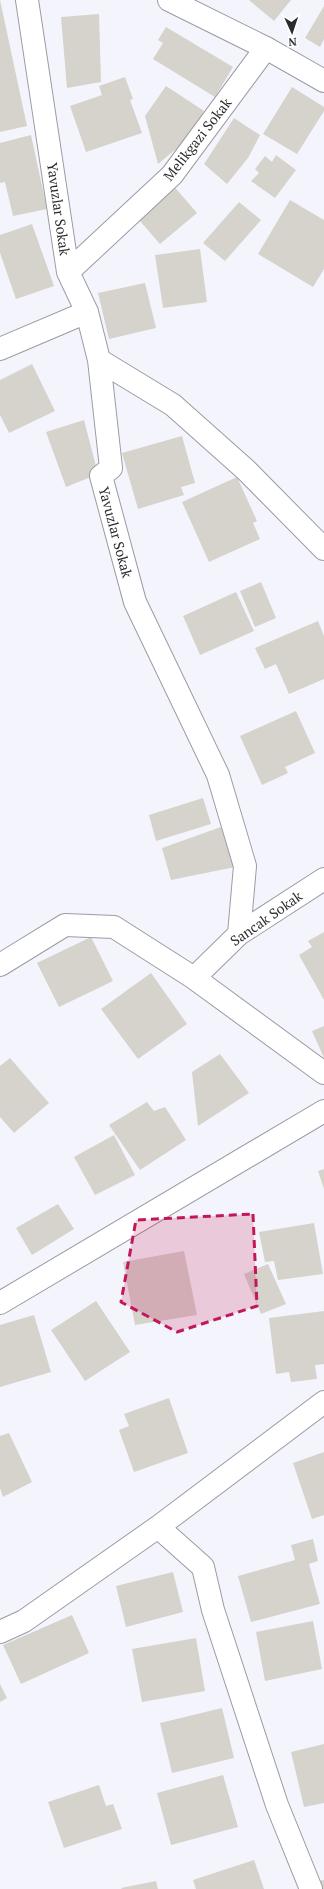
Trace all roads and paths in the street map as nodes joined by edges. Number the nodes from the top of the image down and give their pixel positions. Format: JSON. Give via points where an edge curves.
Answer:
{"nodes":[{"id":1,"x":27,"y":0,"type":"edge"},
{"id":2,"x":169,"y":0,"type":"edge"},
{"id":3,"x":266,"y":48,"type":"junction"},
{"id":4,"x":324,"y":81,"type":"edge"},
{"id":5,"x":68,"y":272,"type":"junction"},
{"id":6,"x":87,"y":312,"type":"junction"},
{"id":7,"x":0,"y":349,"type":"edge"},
{"id":8,"x":99,"y":360,"type":"junction"},
{"id":9,"x":324,"y":549,"type":"edge"},
{"id":10,"x":324,"y":879,"type":"edge"},
{"id":11,"x":239,"y":934,"type":"junction"},
{"id":12,"x":0,"y":965,"type":"edge"},
{"id":13,"x":194,"y":978,"type":"junction"},
{"id":14,"x":324,"y":1073,"type":"edge"},
{"id":15,"x":324,"y":1111,"type":"edge"},
{"id":16,"x":0,"y":1303,"type":"edge"},
{"id":17,"x":324,"y":1402,"type":"edge"},
{"id":18,"x":158,"y":1527,"type":"junction"},
{"id":19,"x":0,"y":1632,"type":"edge"},
{"id":20,"x":311,"y":1889,"type":"edge"}],
"edges":[{"from":1,"to":5,"type":"street","name":"Yavuzlar Sokak"},
{"from":2,"to":3,"type":"street"},
{"from":3,"to":4,"type":"street"},
{"from":3,"to":5,"type":"street","name":"Melikgazi Sokak","via":[[172,175]]},
{"from":5,"to":6,"type":"street","name":"Yavuzlar Sokak"},
{"from":6,"to":7,"type":"street"},
{"from":6,"to":8,"type":"street","name":"Yavuzlar Sokak"},
{"from":8,"to":9,"type":"street","via":[[173,405],[246,470]]},
{"from":8,"to":11,"type":"street","name":"Yavuzlar Sokak","via":[[111,468],[101,476],[135,602],[218,775],[245,866]]},
{"from":10,"to":11,"type":"street","name":"Sancak Sokak"},
{"from":11,"to":13,"type":"street","name":"Sancak Sokak"},
{"from":12,"to":13,"type":"street","via":[[65,925],[114,927]]},
{"from":13,"to":14,"type":"street"},
{"from":15,"to":16,"type":"street"},
{"from":17,"to":18,"type":"street"},
{"from":18,"to":19,"type":"street","via":[[24,1621]]},
{"from":18,"to":20,"type":"street","via":[[203,1567],[213,1610],[274,1797]]}]}
